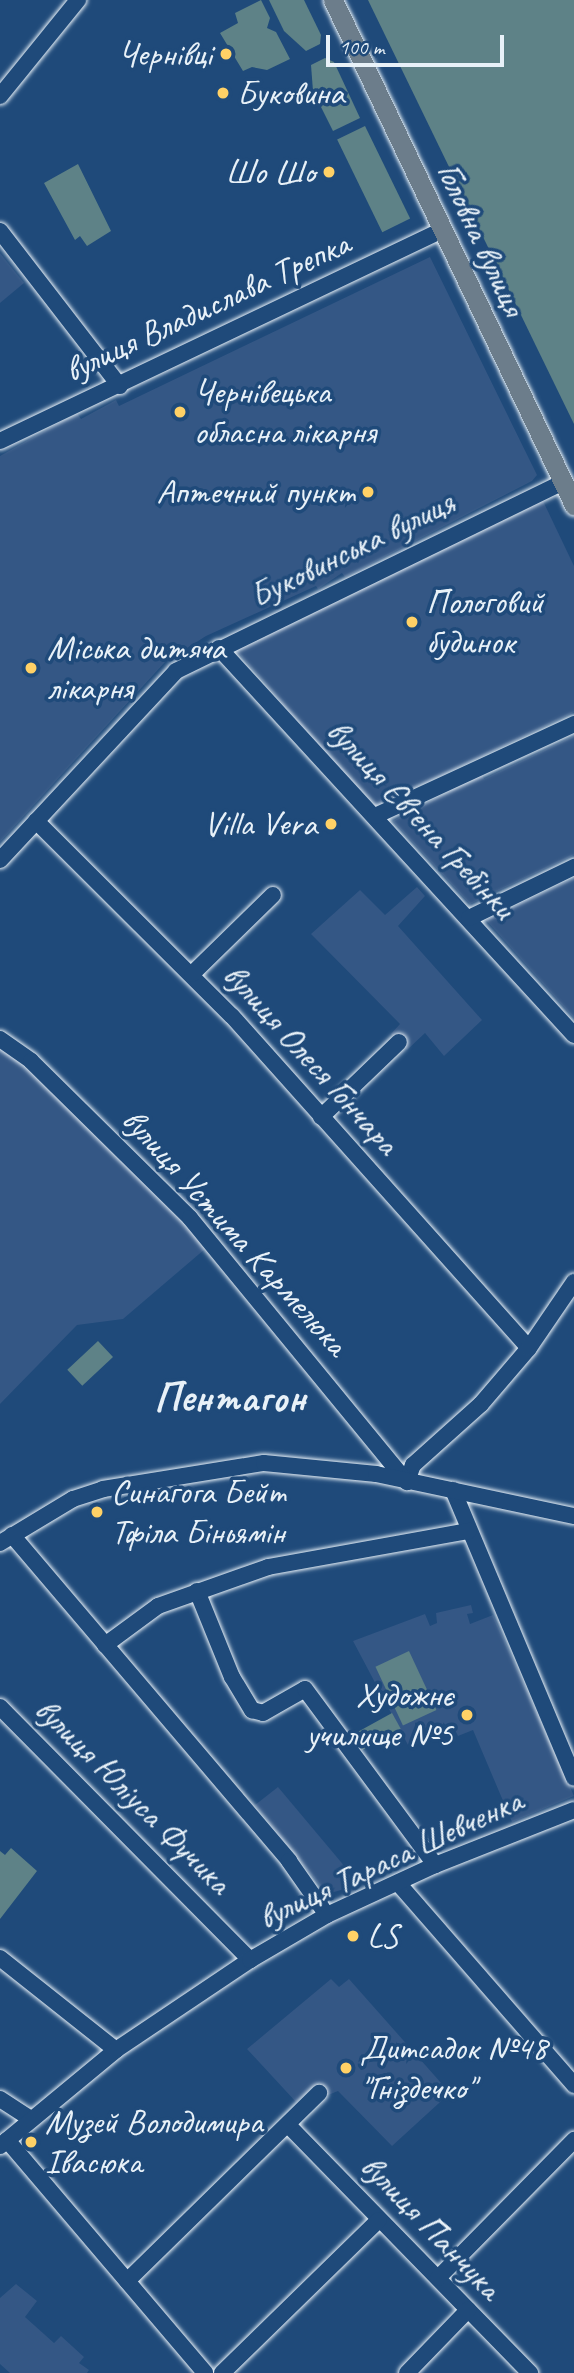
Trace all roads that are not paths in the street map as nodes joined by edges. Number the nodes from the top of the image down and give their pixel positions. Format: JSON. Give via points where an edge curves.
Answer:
{"nodes":[{"id":1,"x":78,"y":0,"type":"edge"},
{"id":2,"x":333,"y":0,"type":"edge"},
{"id":3,"x":0,"y":96,"type":"edge"},
{"id":4,"x":442,"y":230,"type":"junction"},
{"id":5,"x":0,"y":231,"type":"edge"},
{"id":6,"x":120,"y":386,"type":"junction"},
{"id":7,"x":0,"y":440,"type":"edge"},
{"id":8,"x":562,"y":483,"type":"junction"},
{"id":9,"x":574,"y":505,"type":"edge"},
{"id":10,"x":219,"y":648,"type":"junction"},
{"id":11,"x":574,"y":724,"type":"edge"},
{"id":12,"x":375,"y":816,"type":"junction"},
{"id":13,"x":36,"y":821,"type":"junction"},
{"id":14,"x":0,"y":860,"type":"edge"},
{"id":15,"x":574,"y":867,"type":"edge"},
{"id":16,"x":273,"y":895,"type":"dead end"},
{"id":17,"x":469,"y":918,"type":"junction"},
{"id":18,"x":192,"y":974,"type":"junction"},
{"id":19,"x":574,"y":1035,"type":"edge"},
{"id":20,"x":0,"y":1040,"type":"edge"},
{"id":21,"x":399,"y":1042,"type":"dead end"},
{"id":22,"x":321,"y":1117,"type":"junction"},
{"id":23,"x":574,"y":1282,"type":"edge"},
{"id":24,"x":529,"y":1348,"type":"junction"},
{"id":25,"x":407,"y":1482,"type":"junction"},
{"id":26,"x":453,"y":1490,"type":"junction"},
{"id":27,"x":574,"y":1516,"type":"edge"},
{"id":28,"x":469,"y":1531,"type":"junction"},
{"id":29,"x":6,"y":1539,"type":"edge"},
{"id":30,"x":198,"y":1591,"type":"junction"},
{"id":31,"x":105,"y":1645,"type":"junction"},
{"id":32,"x":0,"y":1707,"type":"edge"},
{"id":33,"x":574,"y":1778,"type":"edge"},
{"id":34,"x":574,"y":1810,"type":"edge"},
{"id":35,"x":435,"y":1865,"type":"junction"},
{"id":36,"x":398,"y":1883,"type":"junction"},
{"id":37,"x":327,"y":1915,"type":"junction"},
{"id":38,"x":0,"y":1958,"type":"edge"},
{"id":39,"x":250,"y":1960,"type":"junction"},
{"id":40,"x":116,"y":2050,"type":"junction"},
{"id":41,"x":574,"y":2085,"type":"edge"},
{"id":42,"x":318,"y":2093,"type":"dead end"},
{"id":43,"x":0,"y":2099,"type":"edge"},
{"id":44,"x":31,"y":2119,"type":"junction"},
{"id":45,"x":288,"y":2125,"type":"junction"},
{"id":46,"x":574,"y":2140,"type":"edge"},
{"id":47,"x":4,"y":2143,"type":"edge"},
{"id":48,"x":379,"y":2220,"type":"junction"},
{"id":49,"x":438,"y":2278,"type":"junction"},
{"id":50,"x":127,"y":2281,"type":"junction"},
{"id":51,"x":468,"y":2310,"type":"junction"},
{"id":52,"x":205,"y":2373,"type":"edge"},
{"id":53,"x":222,"y":2373,"type":"edge"},
{"id":54,"x":407,"y":2373,"type":"edge"},
{"id":55,"x":530,"y":2373,"type":"edge"}],
"edges":[{"from":1,"to":3,"type":"street"},
{"from":2,"to":4,"type":"main road","name":"Головна вулиця"},
{"from":4,"to":6,"type":"street","name":"вулиця Владислава Трепка"},
{"from":4,"to":8,"type":"main road","name":"Головна вулиця"},
{"from":5,"to":6,"type":"street"},
{"from":6,"to":7,"type":"street","name":"вулиця Владислава Трепка"},
{"from":8,"to":9,"type":"main road","name":"Головна вулиця"},
{"from":8,"to":10,"type":"street","name":"Буковинська вулиця"},
{"from":10,"to":12,"type":"street","name":"вулиця Євгена Гребінки"},
{"from":10,"to":13,"type":"street","name":"Буковинська вулиця","via":[[176,671]]},
{"from":11,"to":12,"type":"street"},
{"from":12,"to":17,"type":"street","name":"вулиця Євгена Гребінки"},
{"from":13,"to":14,"type":"street","name":"Буковинська вулиця"},
{"from":13,"to":18,"type":"street","name":"вулиця Олеся Гончара"},
{"from":15,"to":17,"type":"street"},
{"from":16,"to":18,"type":"street"},
{"from":17,"to":19,"type":"street","name":"вулиця Євгена Гребінки"},
{"from":18,"to":22,"type":"street","name":"вулиця Олеся Гончара"},
{"from":20,"to":25,"type":"street","name":"вулиця Устима Кармелюка","via":[[31,1061],[190,1218]]},
{"from":21,"to":22,"type":"street"},
{"from":22,"to":24,"type":"street","name":"вулиця Олеся Гончара"},
{"from":23,"to":24,"type":"street"},
{"from":24,"to":25,"type":"street","via":[[481,1404],[413,1465]]},
{"from":25,"to":26,"type":"street"},
{"from":25,"to":29,"type":"street","via":[[335,1467],[226,1466],[103,1489],[73,1499]]},
{"from":26,"to":27,"type":"street"},
{"from":26,"to":28,"type":"street"},
{"from":28,"to":30,"type":"street","via":[[268,1567]]},
{"from":28,"to":33,"type":"street"},
{"from":29,"to":31,"type":"street"},
{"from":30,"to":31,"type":"street","via":[[159,1606]]},
{"from":30,"to":35,"type":"street","via":[[232,1676],[252,1710],[262,1713],[305,1689]]},
{"from":31,"to":37,"type":"street","via":[[289,1861]]},
{"from":32,"to":39,"type":"street","name":"вулиця Юліуса Фучика"},
{"from":34,"to":35,"type":"street","name":"вулиця Тараса Шевченка"},
{"from":35,"to":36,"type":"street","name":"вулиця Тараса Шевченка"},
{"from":36,"to":37,"type":"street","name":"вулиця Тараса Шевченка"},
{"from":36,"to":41,"type":"street"},
{"from":37,"to":39,"type":"street","name":"вулиця Тараса Шевченка"},
{"from":38,"to":40,"type":"street"},
{"from":39,"to":40,"type":"street","name":"вулиця Тараса Шевченка"},
{"from":40,"to":44,"type":"street","name":"вулиця Тараса Шевченка"},
{"from":42,"to":45,"type":"street"},
{"from":43,"to":44,"type":"street"},
{"from":44,"to":47,"type":"street","name":"вулиця Тараса Шевченка"},
{"from":45,"to":48,"type":"street","name":"вулиця Панчука"},
{"from":45,"to":50,"type":"street"},
{"from":46,"to":49,"type":"street"},
{"from":47,"to":50,"type":"street"},
{"from":48,"to":49,"type":"street","name":"вулиця Панчука"},
{"from":48,"to":53,"type":"street"},
{"from":49,"to":51,"type":"street","name":"вулиця Панчука"},
{"from":50,"to":52,"type":"street"},
{"from":51,"to":54,"type":"street"},
{"from":51,"to":55,"type":"street","name":"вулиця Панчука"}]}
